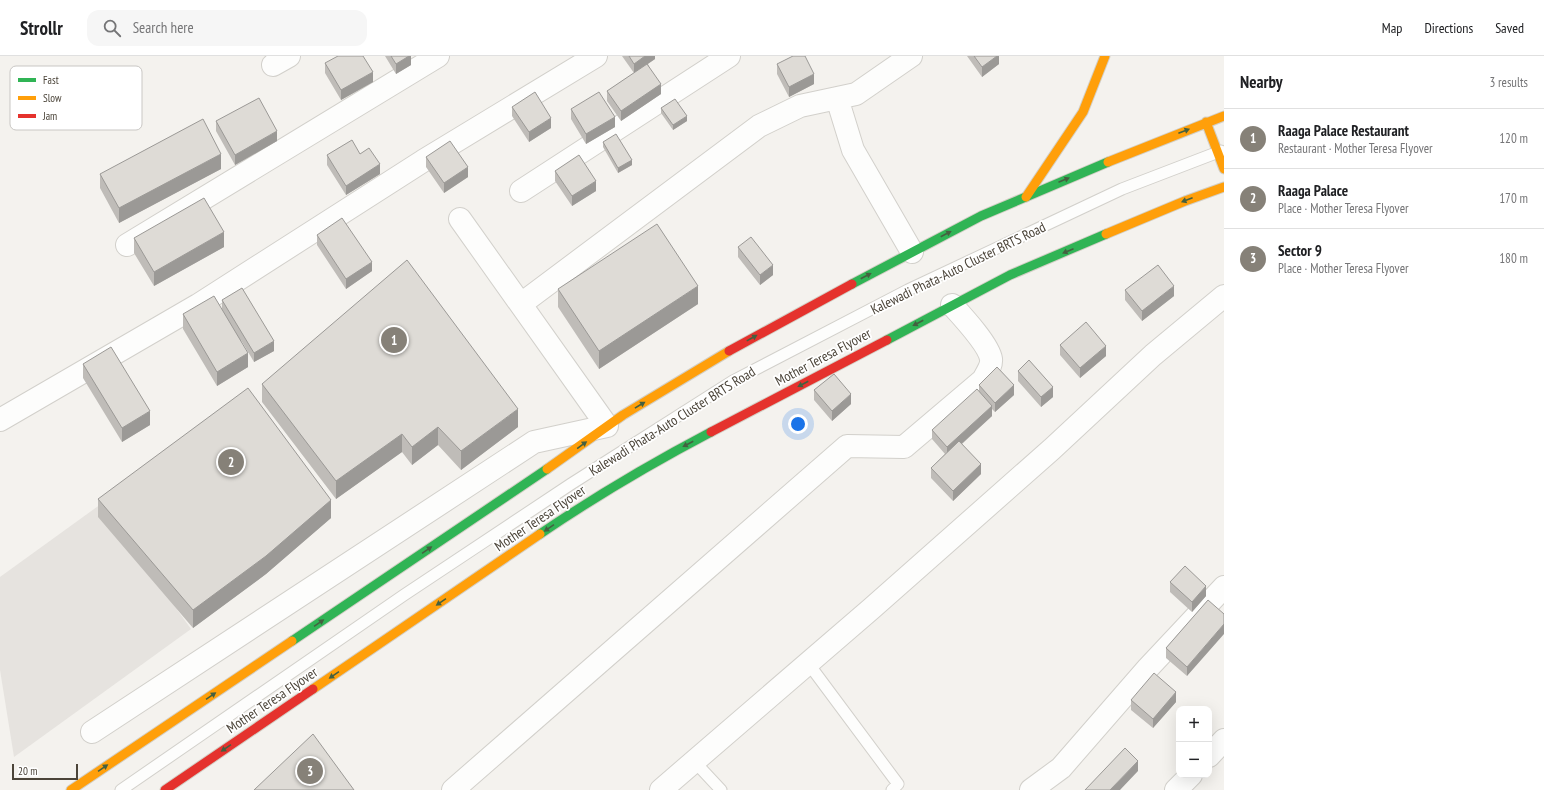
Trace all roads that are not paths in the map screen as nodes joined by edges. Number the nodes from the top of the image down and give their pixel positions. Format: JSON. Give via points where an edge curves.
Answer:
{"nodes":[{"id":1,"x":438,"y":56,"type":"edge"},
{"id":2,"x":596,"y":56,"type":"edge"},
{"id":3,"x":729,"y":56,"type":"edge"},
{"id":4,"x":911,"y":56,"type":"edge"},
{"id":5,"x":1104,"y":56,"type":"edge"},
{"id":6,"x":836,"y":98,"type":"junction"},
{"id":7,"x":1224,"y":116,"type":"edge"},
{"id":8,"x":1206,"y":122,"type":"junction"},
{"id":9,"x":1220,"y":151,"type":"edge"},
{"id":10,"x":1224,"y":170,"type":"edge"},
{"id":11,"x":1224,"y":187,"type":"edge"},
{"id":12,"x":521,"y":191,"type":"dead end"},
{"id":13,"x":1026,"y":197,"type":"junction"},
{"id":14,"x":460,"y":219,"type":"dead end"},
{"id":15,"x":127,"y":245,"type":"dead end"},
{"id":16,"x":912,"y":252,"type":"junction"},
{"id":17,"x":1224,"y":296,"type":"edge"},
{"id":18,"x":521,"y":304,"type":"junction"},
{"id":19,"x":952,"y":304,"type":"junction"},
{"id":20,"x":0,"y":420,"type":"edge"},
{"id":21,"x":607,"y":426,"type":"junction"},
{"id":22,"x":1224,"y":587,"type":"edge"},
{"id":23,"x":808,"y":663,"type":"junction"},
{"id":24,"x":92,"y":732,"type":"dead end"},
{"id":25,"x":1224,"y":740,"type":"edge"},
{"id":26,"x":1212,"y":753,"type":"edge"},
{"id":27,"x":694,"y":760,"type":"junction"},
{"id":28,"x":1188,"y":778,"type":"edge"},
{"id":29,"x":71,"y":790,"type":"edge"},
{"id":30,"x":121,"y":790,"type":"edge"},
{"id":31,"x":165,"y":790,"type":"edge"},
{"id":32,"x":453,"y":790,"type":"edge"},
{"id":33,"x":661,"y":790,"type":"edge"},
{"id":34,"x":721,"y":790,"type":"edge"},
{"id":35,"x":892,"y":790,"type":"edge"},
{"id":36,"x":1031,"y":790,"type":"edge"},
{"id":37,"x":1176,"y":790,"type":"edge"}],
"edges":[{"from":1,"to":15,"type":"street"},
{"from":2,"to":20,"type":"street","via":[[423,161],[198,305]]},
{"from":3,"to":12,"type":"street"},
{"from":4,"to":6,"type":"street","via":[[856,94]]},
{"from":5,"to":13,"type":"main road","via":[[1083,112]]},
{"from":6,"to":16,"type":"street","via":[[853,150]]},
{"from":6,"to":18,"type":"street","via":[[800,106],[759,126]]},
{"from":7,"to":8,"type":"main road"},
{"from":8,"to":9,"type":"main road"},
{"from":13,"to":8,"type":"main road","one_way":true},
{"from":9,"to":10,"type":"main road"},
{"from":9,"to":30,"type":"lane","name":"Kalewadi Phata-Auto Cluster BRTS Road","via":[[1122,189],[908,290],[733,381],[404,594]]},
{"from":11,"to":19,"type":"main road","name":"Mother Teresa Flyover","one_way":true,"via":[[1010,275]]},
{"from":16,"to":13,"type":"main road","one_way":true,"via":[[981,216]]},
{"from":14,"to":18,"type":"street"},
{"from":21,"to":16,"type":"main road","one_way":true,"via":[[732,349]]},
{"from":17,"to":23,"type":"street","via":[[1153,355],[1052,449]]},
{"from":18,"to":21,"type":"street"},
{"from":19,"to":31,"type":"main road","name":"Mother Teresa Flyover","one_way":true,"via":[[652,463],[581,506]]},
{"from":19,"to":32,"type":"street","via":[[982,341],[991,359],[983,380],[904,447],[847,446]]},
{"from":21,"to":24,"type":"street","via":[[534,442]]},
{"from":29,"to":21,"type":"main road","one_way":true},
{"from":22,"to":36,"type":"street","via":[[1148,668],[1061,768]]},
{"from":23,"to":27,"type":"street"},
{"from":23,"to":35,"type":"lane","via":[[898,784]]},
{"from":25,"to":26,"type":"street"},
{"from":27,"to":33,"type":"street"},
{"from":27,"to":34,"type":"lane"},
{"from":28,"to":37,"type":"street"}]}
